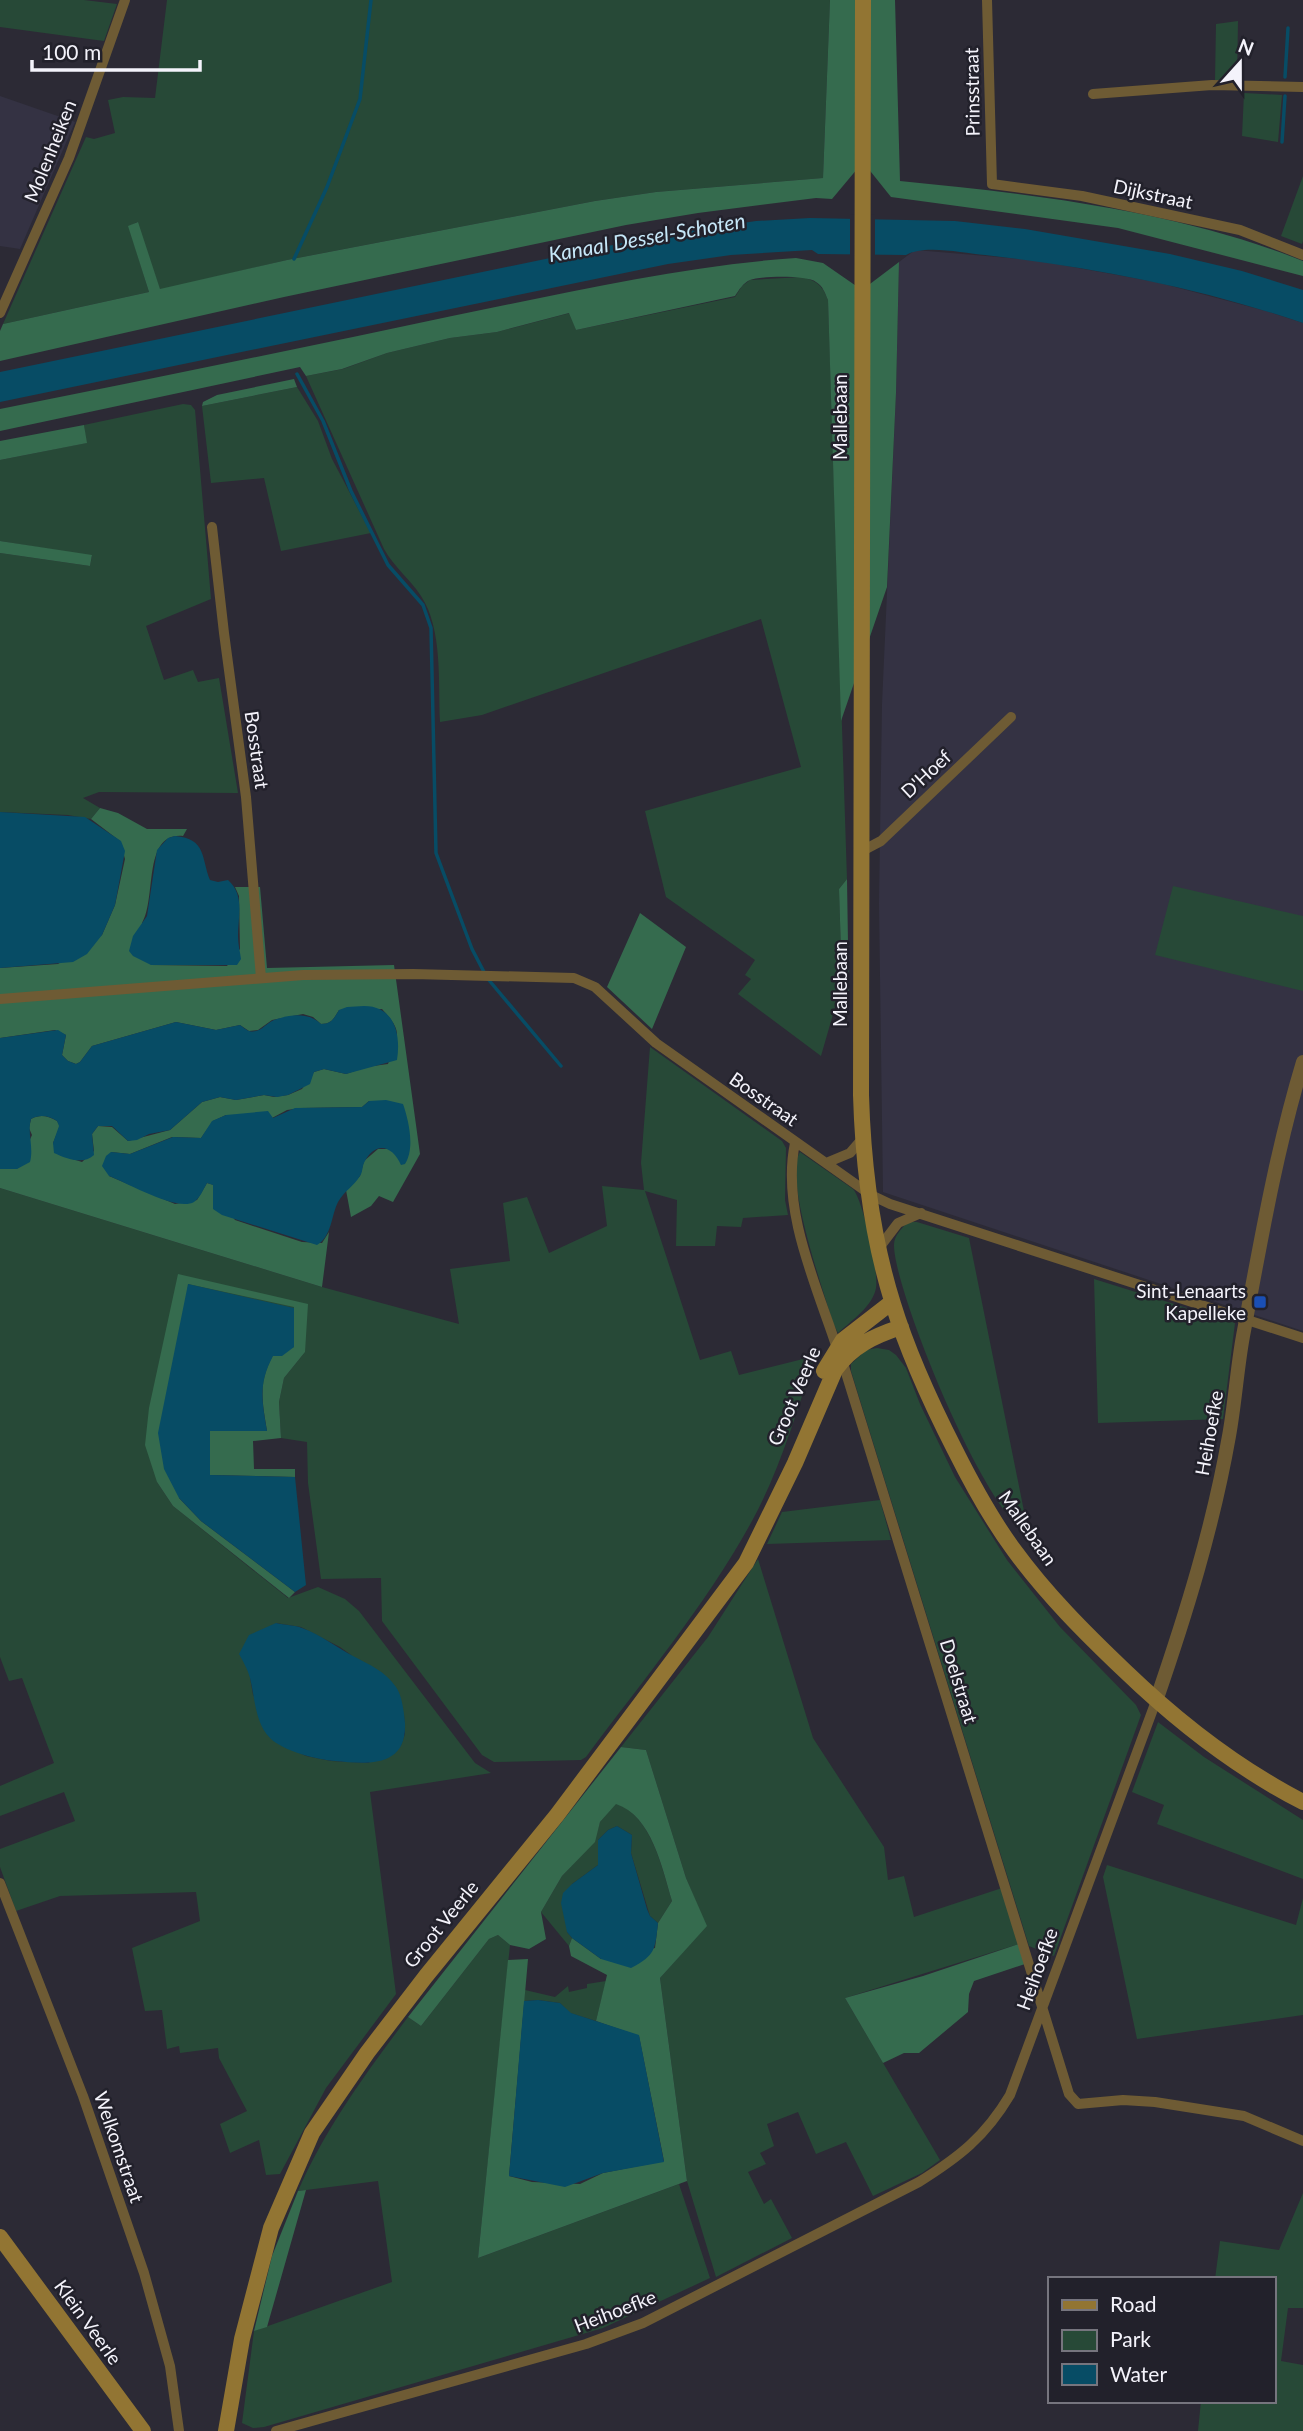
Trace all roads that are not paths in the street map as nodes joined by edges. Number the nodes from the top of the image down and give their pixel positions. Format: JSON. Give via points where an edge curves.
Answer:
{"nodes":[{"id":1,"x":125,"y":0,"type":"edge"},
{"id":2,"x":863,"y":0,"type":"edge"},
{"id":3,"x":987,"y":0,"type":"edge"},
{"id":4,"x":1303,"y":87,"type":"edge"},
{"id":5,"x":1093,"y":94,"type":"dead end"},
{"id":6,"x":992,"y":184,"type":"joint"},
{"id":7,"x":1303,"y":255,"type":"edge"},
{"id":8,"x":0,"y":313,"type":"edge"},
{"id":9,"x":212,"y":527,"type":"dead end"},
{"id":10,"x":1011,"y":718,"type":"dead end"},
{"id":11,"x":862,"y":851,"type":"junction"},
{"id":12,"x":261,"y":978,"type":"junction"},
{"id":13,"x":0,"y":999,"type":"edge"},
{"id":14,"x":1303,"y":1062,"type":"edge"},
{"id":15,"x":863,"y":1138,"type":"junction"},
{"id":16,"x":795,"y":1143,"type":"junction"},
{"id":17,"x":826,"y":1163,"type":"junction"},
{"id":18,"x":871,"y":1195,"type":"junction"},
{"id":19,"x":921,"y":1213,"type":"junction"},
{"id":20,"x":879,"y":1248,"type":"junction"},
{"id":21,"x":892,"y":1302,"type":"junction"},
{"id":22,"x":1247,"y":1320,"type":"junction"},
{"id":23,"x":901,"y":1327,"type":"junction"},
{"id":24,"x":1303,"y":1338,"type":"edge"},
{"id":25,"x":839,"y":1354,"type":"junction"},
{"id":26,"x":1156,"y":1701,"type":"junction"},
{"id":27,"x":1303,"y":1802,"type":"edge"},
{"id":28,"x":0,"y":1883,"type":"edge"},
{"id":29,"x":1042,"y":2012,"type":"junction"},
{"id":30,"x":1303,"y":2141,"type":"edge"},
{"id":31,"x":0,"y":2237,"type":"edge"},
{"id":32,"x":143,"y":2431,"type":"edge"},
{"id":33,"x":180,"y":2431,"type":"edge"},
{"id":34,"x":226,"y":2431,"type":"edge"},
{"id":35,"x":276,"y":2431,"type":"edge"}],
"edges":[{"from":1,"to":8,"type":"street","name":"Molenheiken","via":[[69,158]]},
{"from":2,"to":11,"type":"main road","name":"Mallebaan"},
{"from":3,"to":6,"type":"street","name":"Prinsstraat"},
{"from":4,"to":5,"type":"street","via":[[1212,85]]},
{"from":6,"to":7,"type":"street","name":"Dijkstraat","via":[[1082,196],[1240,230]]},
{"from":9,"to":12,"type":"street","name":"Bosstraat","via":[[246,797]]},
{"from":10,"to":11,"type":"street","name":"D'Hoef","via":[[881,841]]},
{"from":11,"to":15,"type":"main road","name":"Mallebaan"},
{"from":12,"to":13,"type":"street","name":"Bosstraat"},
{"from":12,"to":16,"type":"street","name":"Bosstraat","via":[[413,974],[574,978],[596,988],[656,1043]]},
{"from":14,"to":22,"type":"street","name":"Heihoefke","via":[[1279,1153]]},
{"from":15,"to":17,"type":"street","via":[[850,1153]]},
{"from":15,"to":18,"type":"main road","name":"Mallebaan"},
{"from":16,"to":17,"type":"street","name":"Bosstraat"},
{"from":16,"to":25,"type":"street","name":"Doelstraat","via":[[790,1166],[794,1214]]},
{"from":17,"to":18,"type":"street","name":"Bosstraat"},
{"from":18,"to":19,"type":"street","name":"Bosstraat"},
{"from":18,"to":20,"type":"main road","name":"Mallebaan"},
{"from":19,"to":20,"type":"street","via":[[898,1223]]},
{"from":19,"to":22,"type":"street","name":"Bosstraat"},
{"from":20,"to":21,"type":"main road","name":"Mallebaan"},
{"from":21,"to":23,"type":"main road","name":"Mallebaan"},
{"from":21,"to":25,"type":"main road","name":"Groot Veerle","via":[[864,1323]]},
{"from":22,"to":24,"type":"street","name":"Bosstraat"},
{"from":22,"to":26,"type":"street","name":"Heihoefke","via":[[1217,1495],[1191,1596]]},
{"from":23,"to":25,"type":"main road","name":"Groot Veerle"},
{"from":23,"to":26,"type":"main road","name":"Mallebaan","via":[[946,1432],[1013,1550],[1081,1630]]},
{"from":25,"to":29,"type":"street","name":"Doelstraat"},
{"from":25,"to":34,"type":"main road","name":"Groot Veerle","via":[[783,1489],[746,1563],[557,1815],[367,2053],[312,2133],[271,2228],[242,2339]]},
{"from":26,"to":27,"type":"main road","name":"Mallebaan","via":[[1234,1761]]},
{"from":26,"to":29,"type":"street","name":"Heihoefke"},
{"from":28,"to":33,"type":"street","name":"Welkomstraat","via":[[144,2273],[170,2366]]},
{"from":29,"to":30,"type":"street","name":"Doelstraat","via":[[1069,2094],[1078,2104],[1155,2102],[1244,2116]]},
{"from":29,"to":35,"type":"street","name":"Heihoefke","via":[[996,2119],[959,2157],[919,2182],[643,2323],[586,2344]]},
{"from":31,"to":32,"type":"main road","name":"Klein Veerle"}]}
